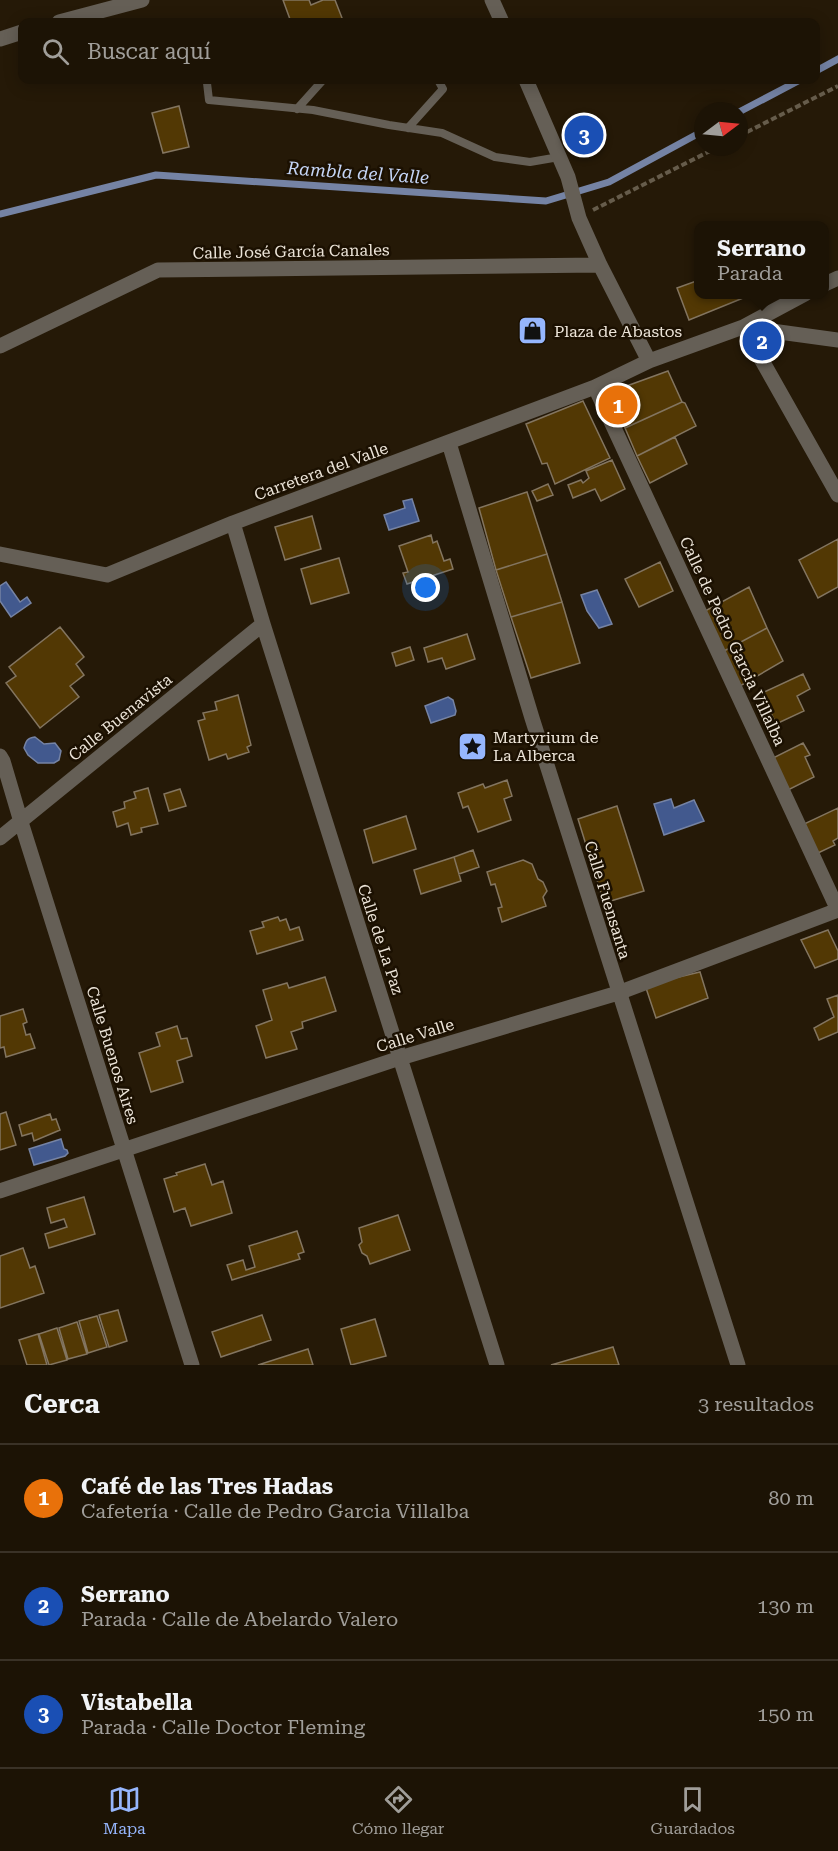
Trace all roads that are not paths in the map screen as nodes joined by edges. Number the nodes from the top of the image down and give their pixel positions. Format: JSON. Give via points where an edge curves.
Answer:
{"nodes":[{"id":1,"x":142,"y":0,"type":"edge"},
{"id":2,"x":492,"y":0,"type":"edge"},
{"id":3,"x":74,"y":18,"type":"edge"},
{"id":4,"x":500,"y":18,"type":"edge"},
{"id":5,"x":18,"y":33,"type":"edge"},
{"id":6,"x":0,"y":39,"type":"edge"},
{"id":7,"x":207,"y":84,"type":"edge"},
{"id":8,"x":319,"y":84,"type":"edge"},
{"id":9,"x":440,"y":84,"type":"edge"},
{"id":10,"x":528,"y":84,"type":"edge"},
{"id":11,"x":297,"y":109,"type":"junction"},
{"id":12,"x":408,"y":128,"type":"junction"},
{"id":13,"x":559,"y":157,"type":"junction"},
{"id":14,"x":600,"y":266,"type":"junction"},
{"id":15,"x":795,"y":299,"type":"edge"},
{"id":16,"x":742,"y":327,"type":"junction"},
{"id":17,"x":838,"y":340,"type":"edge"},
{"id":18,"x":0,"y":346,"type":"edge"},
{"id":19,"x":649,"y":360,"type":"junction"},
{"id":20,"x":594,"y":387,"type":"junction"},
{"id":21,"x":449,"y":443,"type":"junction"},
{"id":22,"x":838,"y":495,"type":"edge"},
{"id":23,"x":233,"y":523,"type":"junction"},
{"id":24,"x":0,"y":554,"type":"edge"},
{"id":25,"x":263,"y":624,"type":"junction"},
{"id":26,"x":0,"y":756,"type":"edge"},
{"id":27,"x":21,"y":822,"type":"junction"},
{"id":28,"x":0,"y":838,"type":"edge"},
{"id":29,"x":838,"y":910,"type":"edge"},
{"id":30,"x":618,"y":993,"type":"junction"},
{"id":31,"x":400,"y":1058,"type":"junction"},
{"id":32,"x":124,"y":1150,"type":"junction"},
{"id":33,"x":0,"y":1191,"type":"edge"},
{"id":34,"x":192,"y":1365,"type":"edge"},
{"id":35,"x":497,"y":1365,"type":"edge"},
{"id":36,"x":738,"y":1365,"type":"edge"}],
"edges":[{"from":1,"to":3,"type":"street"},
{"from":2,"to":4,"type":"street"},
{"from":5,"to":6,"type":"street"},
{"from":7,"to":11,"type":"lane","via":[[209,100]]},
{"from":8,"to":11,"type":"lane"},
{"from":9,"to":12,"type":"lane","via":[[443,89]]},
{"from":10,"to":13,"type":"street"},
{"from":11,"to":12,"type":"lane"},
{"from":12,"to":13,"type":"lane","via":[[441,133],[495,157],[530,162]]},
{"from":13,"to":14,"type":"street"},
{"from":14,"to":18,"type":"street","name":"Calle José García Canales","via":[[158,270]]},
{"from":14,"to":19,"type":"street"},
{"from":15,"to":16,"type":"street","name":"Carretera del Valle"},
{"from":16,"to":17,"type":"street"},
{"from":16,"to":19,"type":"street","name":"Carretera del Valle"},
{"from":16,"to":22,"type":"street"},
{"from":19,"to":20,"type":"street","name":"Carretera del Valle"},
{"from":20,"to":21,"type":"street","name":"Carretera del Valle"},
{"from":20,"to":29,"type":"street","name":"Calle de Pedro Garcia Villalba"},
{"from":21,"to":23,"type":"street","name":"Carretera del Valle"},
{"from":21,"to":30,"type":"street","name":"Calle Fuensanta"},
{"from":23,"to":24,"type":"street","name":"Carretera del Valle","via":[[107,575]]},
{"from":23,"to":25,"type":"street","name":"Calle de La Paz"},
{"from":25,"to":27,"type":"street","name":"Calle Buenavista"},
{"from":25,"to":31,"type":"street","name":"Calle de La Paz"},
{"from":26,"to":27,"type":"street","name":"Calle Buenos Aires"},
{"from":27,"to":28,"type":"street","name":"Calle Buenavista"},
{"from":27,"to":32,"type":"street","name":"Calle Buenos Aires"},
{"from":29,"to":30,"type":"street","name":"Calle Valle"},
{"from":30,"to":31,"type":"street","name":"Calle Valle"},
{"from":30,"to":36,"type":"street","name":"Calle Fuensanta"},
{"from":31,"to":32,"type":"street","name":"Calle Valle"},
{"from":31,"to":35,"type":"street","name":"Calle de La Paz"},
{"from":32,"to":33,"type":"street","name":"Calle Valle"},
{"from":32,"to":34,"type":"street","name":"Calle Buenos Aires"}]}
